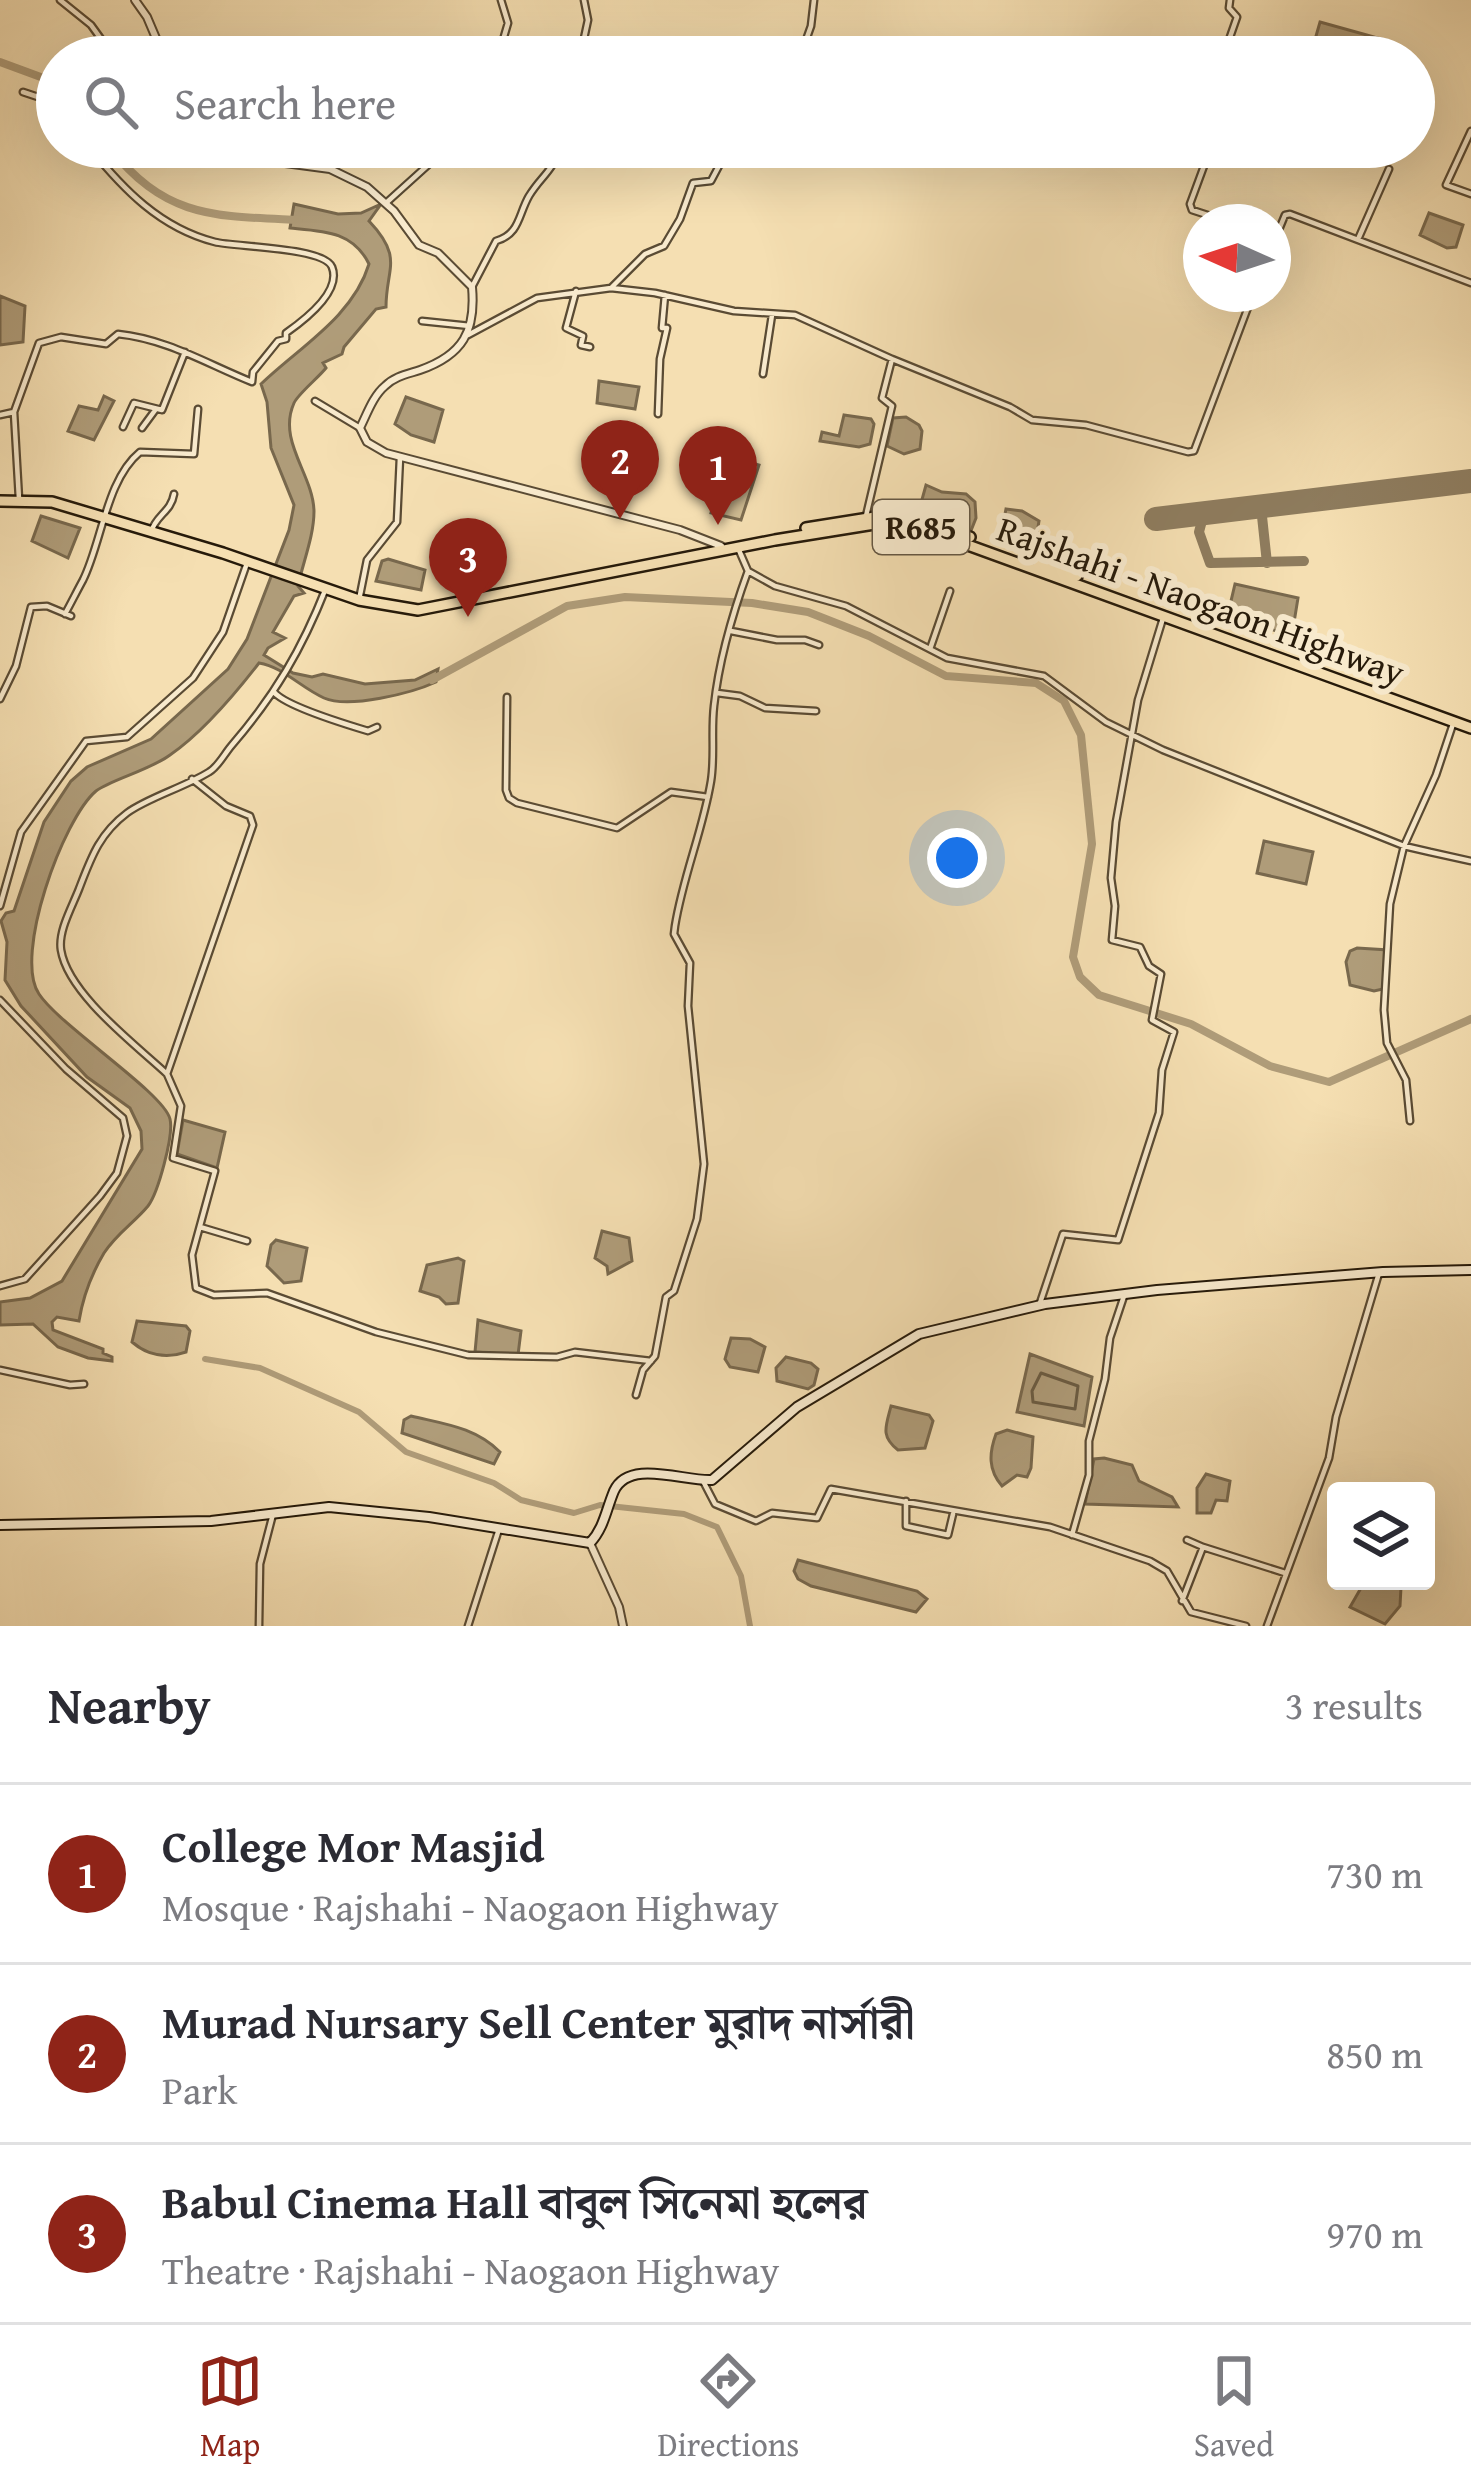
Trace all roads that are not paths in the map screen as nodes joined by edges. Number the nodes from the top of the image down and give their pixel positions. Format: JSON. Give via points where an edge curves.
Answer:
{"nodes":[{"id":1,"x":60,"y":0,"type":"edge"},
{"id":2,"x":135,"y":0,"type":"edge"},
{"id":3,"x":502,"y":0,"type":"edge"},
{"id":4,"x":584,"y":0,"type":"edge"},
{"id":5,"x":814,"y":0,"type":"edge"},
{"id":6,"x":1230,"y":0,"type":"edge"},
{"id":7,"x":99,"y":36,"type":"edge"},
{"id":8,"x":155,"y":36,"type":"edge"},
{"id":9,"x":504,"y":36,"type":"edge"},
{"id":10,"x":585,"y":36,"type":"edge"},
{"id":11,"x":807,"y":36,"type":"edge"},
{"id":12,"x":1230,"y":36,"type":"edge"},
{"id":13,"x":23,"y":92,"type":"dead end"},
{"id":14,"x":36,"y":96,"type":"edge"},
{"id":15,"x":1471,"y":131,"type":"edge"},
{"id":16,"x":106,"y":168,"type":"edge"},
{"id":17,"x":313,"y":168,"type":"edge"},
{"id":18,"x":424,"y":168,"type":"edge"},
{"id":19,"x":552,"y":168,"type":"edge"},
{"id":20,"x":718,"y":168,"type":"edge"},
{"id":21,"x":1203,"y":168,"type":"edge"},
{"id":22,"x":1389,"y":169,"type":"dead end"},
{"id":23,"x":1471,"y":194,"type":"edge"},
{"id":24,"x":386,"y":202,"type":"junction"},
{"id":25,"x":1190,"y":204,"type":"edge"},
{"id":26,"x":1291,"y":214,"type":"edge"},
{"id":27,"x":1359,"y":237,"type":"junction"},
{"id":28,"x":1471,"y":283,"type":"edge"},
{"id":29,"x":472,"y":287,"type":"junction"},
{"id":30,"x":611,"y":288,"type":"junction"},
{"id":31,"x":576,"y":291,"type":"junction"},
{"id":32,"x":665,"y":295,"type":"junction"},
{"id":33,"x":1246,"y":312,"type":"edge"},
{"id":34,"x":772,"y":313,"type":"junction"},
{"id":35,"x":422,"y":321,"type":"dead end"},
{"id":36,"x":469,"y":330,"type":"junction"},
{"id":37,"x":590,"y":347,"type":"dead end"},
{"id":38,"x":185,"y":352,"type":"junction"},
{"id":39,"x":892,"y":359,"type":"junction"},
{"id":40,"x":763,"y":374,"type":"dead end"},
{"id":41,"x":315,"y":400,"type":"dead end"},
{"id":42,"x":156,"y":408,"type":"junction"},
{"id":43,"x":198,"y":409,"type":"dead end"},
{"id":44,"x":14,"y":412,"type":"junction"},
{"id":45,"x":658,"y":414,"type":"dead end"},
{"id":46,"x":0,"y":415,"type":"edge"},
{"id":47,"x":122,"y":427,"type":"dead end"},
{"id":48,"x":142,"y":428,"type":"dead end"},
{"id":49,"x":360,"y":428,"type":"junction"},
{"id":50,"x":400,"y":457,"type":"junction"},
{"id":51,"x":175,"y":494,"type":"dead end"},
{"id":52,"x":19,"y":499,"type":"junction"},
{"id":53,"x":0,"y":501,"type":"edge"},
{"id":54,"x":866,"y":516,"type":"junction"},
{"id":55,"x":103,"y":517,"type":"junction"},
{"id":56,"x":819,"y":529,"type":"junction"},
{"id":57,"x":151,"y":532,"type":"junction"},
{"id":58,"x":721,"y":546,"type":"junction"},
{"id":59,"x":738,"y":548,"type":"junction"},
{"id":60,"x":682,"y":556,"type":"junction"},
{"id":61,"x":248,"y":563,"type":"junction"},
{"id":62,"x":748,"y":571,"type":"junction"},
{"id":63,"x":326,"y":589,"type":"junction"},
{"id":64,"x":950,"y":591,"type":"dead end"},
{"id":65,"x":355,"y":597,"type":"junction"},
{"id":66,"x":1152,"y":608,"type":"junction"},
{"id":67,"x":1164,"y":615,"type":"junction"},
{"id":68,"x":729,"y":630,"type":"junction"},
{"id":69,"x":819,"y":645,"type":"dead end"},
{"id":70,"x":930,"y":649,"type":"junction"},
{"id":71,"x":274,"y":692,"type":"junction"},
{"id":72,"x":716,"y":693,"type":"junction"},
{"id":73,"x":507,"y":698,"type":"dead end"},
{"id":74,"x":0,"y":699,"type":"edge"},
{"id":75,"x":816,"y":711,"type":"dead end"},
{"id":76,"x":1454,"y":722,"type":"junction"},
{"id":77,"x":1471,"y":725,"type":"edge"},
{"id":78,"x":377,"y":727,"type":"dead end"},
{"id":79,"x":1132,"y":734,"type":"junction"},
{"id":80,"x":192,"y":779,"type":"junction"},
{"id":81,"x":708,"y":797,"type":"junction"},
{"id":82,"x":1404,"y":846,"type":"junction"},
{"id":83,"x":1471,"y":861,"type":"edge"},
{"id":84,"x":0,"y":906,"type":"edge"},
{"id":85,"x":0,"y":1000,"type":"edge"},
{"id":86,"x":167,"y":1074,"type":"junction"},
{"id":87,"x":1410,"y":1121,"type":"dead end"},
{"id":88,"x":200,"y":1227,"type":"junction"},
{"id":89,"x":248,"y":1241,"type":"dead end"},
{"id":90,"x":1471,"y":1270,"type":"edge"},
{"id":91,"x":1379,"y":1273,"type":"junction"},
{"id":92,"x":0,"y":1286,"type":"edge"},
{"id":93,"x":1124,"y":1294,"type":"junction"},
{"id":94,"x":1039,"y":1306,"type":"junction"},
{"id":95,"x":651,"y":1361,"type":"junction"},
{"id":96,"x":0,"y":1370,"type":"edge"},
{"id":97,"x":84,"y":1384,"type":"dead end"},
{"id":98,"x":637,"y":1395,"type":"dead end"},
{"id":99,"x":703,"y":1480,"type":"junction"},
{"id":100,"x":906,"y":1501,"type":"junction"},
{"id":101,"x":274,"y":1513,"type":"junction"},
{"id":102,"x":953,"y":1513,"type":"junction"},
{"id":103,"x":0,"y":1525,"type":"edge"},
{"id":104,"x":500,"y":1529,"type":"junction"},
{"id":105,"x":1072,"y":1535,"type":"junction"},
{"id":106,"x":1187,"y":1540,"type":"dead end"},
{"id":107,"x":590,"y":1543,"type":"junction"},
{"id":108,"x":1203,"y":1547,"type":"junction"},
{"id":109,"x":1285,"y":1573,"type":"junction"},
{"id":110,"x":1182,"y":1602,"type":"junction"},
{"id":111,"x":259,"y":1626,"type":"edge"},
{"id":112,"x":468,"y":1626,"type":"edge"},
{"id":113,"x":623,"y":1626,"type":"edge"},
{"id":114,"x":1246,"y":1626,"type":"edge"},
{"id":115,"x":1267,"y":1626,"type":"edge"}],
"edges":[{"from":1,"to":7,"type":"street"},
{"from":2,"to":8,"type":"street"},
{"from":3,"to":9,"type":"street"},
{"from":4,"to":10,"type":"street"},
{"from":5,"to":11,"type":"street"},
{"from":6,"to":12,"type":"street","via":[[1237,17]]},
{"from":13,"to":14,"type":"street"},
{"from":15,"to":23,"type":"street","via":[[1446,185]]},
{"from":16,"to":38,"type":"street","via":[[176,227],[219,244],[302,253],[332,267],[327,293],[278,340],[252,382]]},
{"from":17,"to":24,"type":"street","via":[[341,173]]},
{"from":18,"to":24,"type":"street"},
{"from":19,"to":29,"type":"street"},
{"from":20,"to":30,"type":"street","via":[[711,181],[688,187],[664,246]]},
{"from":21,"to":25,"type":"street"},
{"from":22,"to":27,"type":"street"},
{"from":24,"to":29,"type":"street","via":[[412,238]]},
{"from":26,"to":27,"type":"street"},
{"from":27,"to":28,"type":"street"},
{"from":29,"to":36,"type":"street"},
{"from":30,"to":31,"type":"street"},
{"from":30,"to":32,"type":"street"},
{"from":31,"to":36,"type":"street","via":[[537,298]]},
{"from":31,"to":37,"type":"street","via":[[566,328]]},
{"from":32,"to":34,"type":"street"},
{"from":32,"to":45,"type":"street"},
{"from":33,"to":39,"type":"street","via":[[1188,452],[1032,420]]},
{"from":34,"to":39,"type":"street","via":[[802,316]]},
{"from":34,"to":40,"type":"street"},
{"from":35,"to":36,"type":"street"},
{"from":36,"to":49,"type":"street","via":[[445,358],[387,382]]},
{"from":38,"to":42,"type":"street","via":[[162,410]]},
{"from":38,"to":44,"type":"street","via":[[129,335],[106,344],[47,339]]},
{"from":39,"to":54,"type":"street","via":[[882,398],[892,406]]},
{"from":41,"to":49,"type":"street"},
{"from":42,"to":47,"type":"street","via":[[130,406]]},
{"from":42,"to":48,"type":"street"},
{"from":43,"to":55,"type":"street","via":[[194,454],[134,456]]},
{"from":44,"to":46,"type":"street"},
{"from":44,"to":52,"type":"street"},
{"from":49,"to":50,"type":"street","via":[[367,442]]},
{"from":50,"to":58,"type":"street"},
{"from":50,"to":65,"type":"street","via":[[398,522],[367,560]]},
{"from":51,"to":57,"type":"street"},
{"from":52,"to":53,"type":"main road","number":"R685"},
{"from":52,"to":55,"type":"main road","number":"R685"},
{"from":54,"to":56,"type":"main road","name":"Rajshahi - Naogaon Highway","number":"R685"},
{"from":54,"to":66,"type":"main road","name":"Rajshahi - Naogaon Highway","number":"R685","via":[[910,515]]},
{"from":55,"to":57,"type":"main road","number":"R685"},
{"from":55,"to":74,"type":"street","via":[[68,615],[31,607]]},
{"from":56,"to":58,"type":"main road","name":"Rajshahi - Naogaon Highway","number":"R685"},
{"from":56,"to":59,"type":"main road","name":"Rajshahi - Naogaon Highway","number":"R685"},
{"from":56,"to":66,"type":"main road","name":"Rajshahi - Naogaon Highway","number":"R685","via":[[909,522]]},
{"from":57,"to":61,"type":"main road","number":"R685"},
{"from":58,"to":60,"type":"main road","name":"Rajshahi - Naogaon Highway","number":"R685"},
{"from":59,"to":60,"type":"main road","name":"Rajshahi - Naogaon Highway","number":"R685"},
{"from":59,"to":62,"type":"street"},
{"from":60,"to":65,"type":"main road","name":"Rajshahi - Naogaon Highway","number":"R685","via":[[418,610]]},
{"from":61,"to":63,"type":"main road","name":"Rajshahi - Naogaon Highway","number":"R685"},
{"from":61,"to":84,"type":"street","via":[[223,632],[193,678],[127,737],[86,741],[56,779],[21,832]]},
{"from":62,"to":68,"type":"street"},
{"from":62,"to":70,"type":"street","via":[[846,606]]},
{"from":63,"to":65,"type":"main road","name":"Rajshahi - Naogaon Highway","number":"R685"},
{"from":63,"to":71,"type":"street"},
{"from":64,"to":70,"type":"street"},
{"from":66,"to":67,"type":"main road","name":"Rajshahi - Naogaon Highway","number":"R685"},
{"from":66,"to":77,"type":"main road","name":"Rajshahi - Naogaon Highway","number":"R685"},
{"from":67,"to":76,"type":"main road","name":"Rajshahi - Naogaon Highway","number":"R685"},
{"from":67,"to":79,"type":"street"},
{"from":68,"to":69,"type":"street"},
{"from":68,"to":72,"type":"street"},
{"from":70,"to":79,"type":"street","via":[[967,664],[1044,676]]},
{"from":71,"to":78,"type":"street","via":[[356,728]]},
{"from":71,"to":80,"type":"street","via":[[212,771]]},
{"from":72,"to":75,"type":"street","via":[[765,708]]},
{"from":72,"to":81,"type":"street"},
{"from":73,"to":81,"type":"street","via":[[506,790],[517,803],[617,828],[671,792]]},
{"from":76,"to":77,"type":"main road","name":"Rajshahi - Naogaon Highway","number":"R685"},
{"from":76,"to":82,"type":"street"},
{"from":79,"to":82,"type":"street"},
{"from":79,"to":94,"type":"street","via":[[1112,851],[1112,940],[1140,947],[1161,974],[1152,1020],[1174,1032],[1159,1113],[1121,1234],[1063,1234]]},
{"from":80,"to":86,"type":"street","via":[[253,825]]},
{"from":80,"to":86,"type":"street","via":[[133,808],[101,838],[60,944],[85,994]]},
{"from":81,"to":95,"type":"street","via":[[674,934],[691,964],[701,1194]]},
{"from":82,"to":83,"type":"street"},
{"from":82,"to":87,"type":"street","via":[[1390,904],[1384,1010]]},
{"from":85,"to":92,"type":"street","via":[[123,1118],[127,1136],[117,1173],[100,1196],[25,1279]]},
{"from":86,"to":88,"type":"street","via":[[181,1106],[173,1158],[215,1172]]},
{"from":88,"to":89,"type":"street"},
{"from":88,"to":95,"type":"street","via":[[192,1256],[196,1288],[214,1294],[267,1293],[468,1355],[574,1352]]},
{"from":90,"to":91,"type":"main road"},
{"from":91,"to":93,"type":"main road"},
{"from":91,"to":109,"type":"street","via":[[1328,1458]]},
{"from":93,"to":94,"type":"main road"},
{"from":93,"to":105,"type":"street"},
{"from":94,"to":99,"type":"main road","via":[[905,1339],[797,1407],[718,1477]]},
{"from":95,"to":98,"type":"street"},
{"from":96,"to":97,"type":"street"},
{"from":99,"to":100,"type":"street","via":[[715,1504],[756,1521],[772,1514],[817,1518],[830,1489]]},
{"from":99,"to":107,"type":"main road","via":[[628,1477],[616,1485]]},
{"from":100,"to":102,"type":"street"},
{"from":100,"to":102,"type":"street","via":[[906,1526],[917,1530],[948,1535]]},
{"from":101,"to":103,"type":"main road"},
{"from":101,"to":104,"type":"main road","via":[[365,1510]]},
{"from":101,"to":111,"type":"street","via":[[260,1564]]},
{"from":102,"to":105,"type":"street"},
{"from":104,"to":107,"type":"main road"},
{"from":104,"to":112,"type":"street"},
{"from":105,"to":110,"type":"street","via":[[1167,1571]]},
{"from":106,"to":108,"type":"street"},
{"from":107,"to":113,"type":"street"},
{"from":108,"to":109,"type":"street"},
{"from":108,"to":110,"type":"street"},
{"from":109,"to":115,"type":"street"},
{"from":110,"to":114,"type":"street","via":[[1191,1612]]}]}
